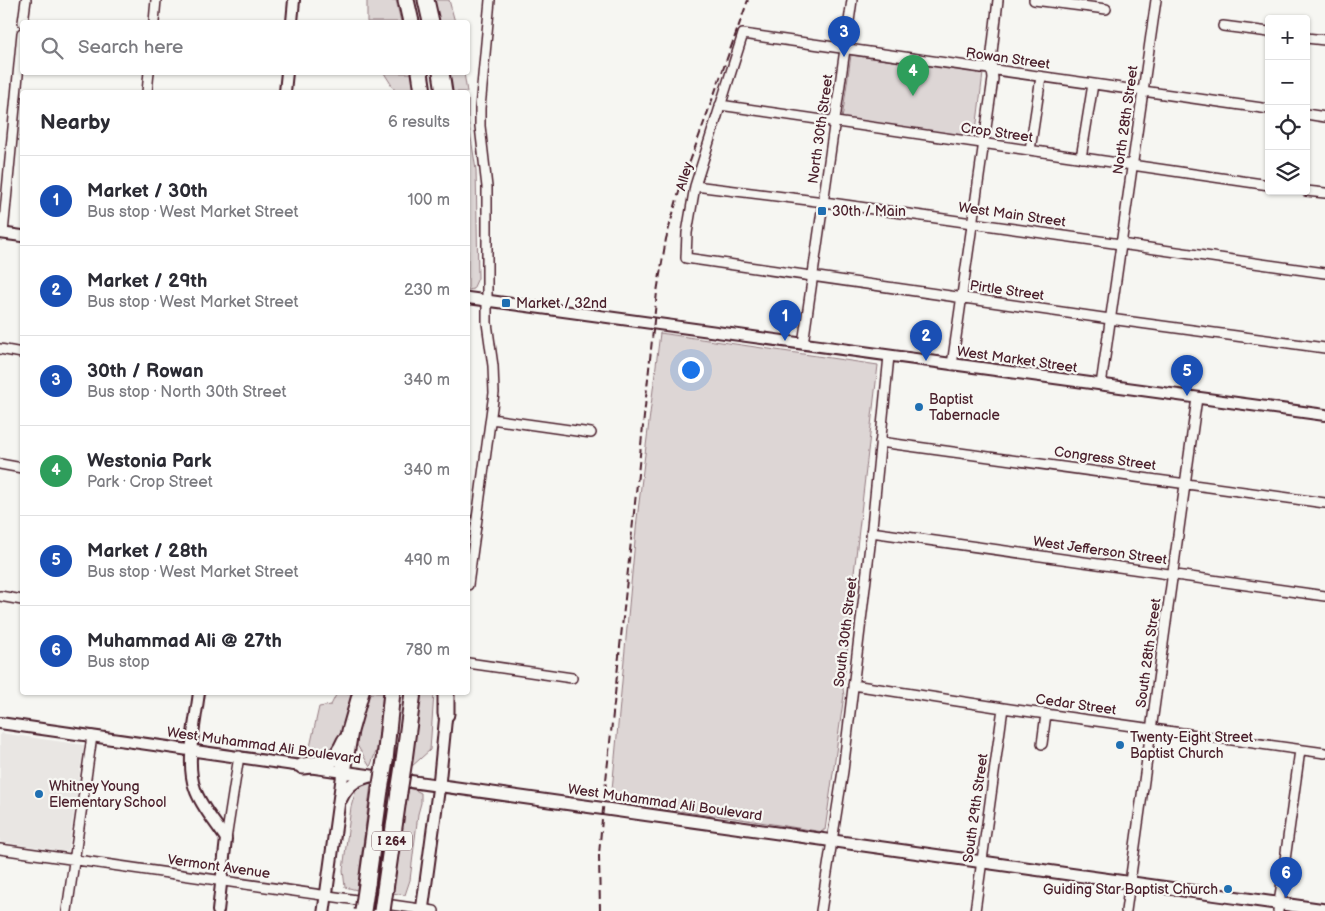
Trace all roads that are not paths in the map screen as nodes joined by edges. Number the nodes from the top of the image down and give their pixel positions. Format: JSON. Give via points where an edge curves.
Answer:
{"nodes":[{"id":1,"x":26,"y":0,"type":"edge"},
{"id":2,"x":156,"y":0,"type":"edge"},
{"id":3,"x":294,"y":0,"type":"edge"},
{"id":4,"x":406,"y":0,"type":"edge"},
{"id":5,"x":426,"y":0,"type":"edge"},
{"id":6,"x":490,"y":0,"type":"edge"},
{"id":7,"x":852,"y":0,"type":"edge"},
{"id":8,"x":998,"y":0,"type":"edge"},
{"id":9,"x":1034,"y":0,"type":"edge"},
{"id":10,"x":1156,"y":0,"type":"edge"},
{"id":11,"x":1106,"y":9,"type":"dead end"},
{"id":12,"x":24,"y":20,"type":"edge"},
{"id":13,"x":154,"y":20,"type":"edge"},
{"id":14,"x":292,"y":20,"type":"edge"},
{"id":15,"x":411,"y":20,"type":"edge"},
{"id":16,"x":431,"y":20,"type":"edge"},
{"id":17,"x":1222,"y":26,"type":"dead end"},
{"id":18,"x":1265,"y":31,"type":"edge"},
{"id":19,"x":743,"y":34,"type":"joint"},
{"id":20,"x":1310,"y":38,"type":"edge"},
{"id":21,"x":1325,"y":40,"type":"edge"},
{"id":22,"x":845,"y":49,"type":"junction"},
{"id":23,"x":992,"y":70,"type":"junction"},
{"id":24,"x":20,"y":75,"type":"edge"},
{"id":25,"x":149,"y":75,"type":"edge"},
{"id":26,"x":287,"y":75,"type":"edge"},
{"id":27,"x":420,"y":75,"type":"edge"},
{"id":28,"x":441,"y":75,"type":"edge"},
{"id":29,"x":1041,"y":76,"type":"junction"},
{"id":30,"x":1092,"y":84,"type":"junction"},
{"id":31,"x":147,"y":90,"type":"edge"},
{"id":32,"x":285,"y":90,"type":"edge"},
{"id":33,"x":423,"y":90,"type":"edge"},
{"id":34,"x":444,"y":90,"type":"edge"},
{"id":35,"x":1143,"y":91,"type":"junction"},
{"id":36,"x":19,"y":99,"type":"edge"},
{"id":37,"x":720,"y":105,"type":"junction"},
{"id":38,"x":1265,"y":108,"type":"edge"},
{"id":39,"x":1310,"y":115,"type":"edge"},
{"id":40,"x":1325,"y":117,"type":"edge"},
{"id":41,"x":835,"y":122,"type":"junction"},
{"id":42,"x":984,"y":144,"type":"junction"},
{"id":43,"x":1030,"y":150,"type":"junction"},
{"id":44,"x":1081,"y":158,"type":"junction"},
{"id":45,"x":1132,"y":165,"type":"junction"},
{"id":46,"x":1265,"y":185,"type":"edge"},
{"id":47,"x":695,"y":186,"type":"junction"},
{"id":48,"x":1310,"y":191,"type":"edge"},
{"id":49,"x":1325,"y":193,"type":"edge"},
{"id":50,"x":824,"y":202,"type":"junction"},
{"id":51,"x":972,"y":223,"type":"junction"},
{"id":52,"x":2,"y":233,"type":"edge"},
{"id":53,"x":20,"y":236,"type":"edge"},
{"id":54,"x":1121,"y":244,"type":"junction"},
{"id":55,"x":686,"y":258,"type":"joint"},
{"id":56,"x":1325,"y":273,"type":"edge"},
{"id":57,"x":813,"y":276,"type":"junction"},
{"id":58,"x":470,"y":298,"type":"edge"},
{"id":59,"x":961,"y":298,"type":"junction"},
{"id":60,"x":486,"y":301,"type":"junction"},
{"id":61,"x":1110,"y":319,"type":"junction"},
{"id":62,"x":803,"y":344,"type":"junction"},
{"id":63,"x":1325,"y":348,"type":"edge"},
{"id":64,"x":0,"y":349,"type":"edge"},
{"id":65,"x":20,"y":352,"type":"edge"},
{"id":66,"x":889,"y":356,"type":"junction"},
{"id":67,"x":952,"y":364,"type":"junction"},
{"id":68,"x":1101,"y":385,"type":"junction"},
{"id":69,"x":1198,"y":398,"type":"junction"},
{"id":70,"x":1325,"y":416,"type":"edge"},
{"id":71,"x":491,"y":419,"type":"junction"},
{"id":72,"x":591,"y":433,"type":"dead end"},
{"id":73,"x":880,"y":442,"type":"junction"},
{"id":74,"x":0,"y":464,"type":"edge"},
{"id":75,"x":20,"y":468,"type":"edge"},
{"id":76,"x":1186,"y":484,"type":"junction"},
{"id":77,"x":1325,"y":504,"type":"edge"},
{"id":78,"x":871,"y":532,"type":"junction"},
{"id":79,"x":470,"y":571,"type":"edge"},
{"id":80,"x":1173,"y":574,"type":"junction"},
{"id":81,"x":0,"y":596,"type":"edge"},
{"id":82,"x":1325,"y":596,"type":"edge"},
{"id":83,"x":20,"y":600,"type":"edge"},
{"id":84,"x":470,"y":663,"type":"edge"},
{"id":85,"x":572,"y":678,"type":"dead end"},
{"id":86,"x":853,"y":685,"type":"junction"},
{"id":87,"x":199,"y":695,"type":"edge"},
{"id":88,"x":360,"y":695,"type":"edge"},
{"id":89,"x":392,"y":695,"type":"edge"},
{"id":90,"x":413,"y":695,"type":"edge"},
{"id":91,"x":446,"y":695,"type":"edge"},
{"id":92,"x":450,"y":695,"type":"edge"},
{"id":93,"x":1003,"y":708,"type":"junction"},
{"id":94,"x":446,"y":714,"type":"junction"},
{"id":95,"x":1046,"y":714,"type":"junction"},
{"id":96,"x":0,"y":723,"type":"edge"},
{"id":97,"x":1151,"y":729,"type":"junction"},
{"id":98,"x":350,"y":731,"type":"junction"},
{"id":99,"x":92,"y":736,"type":"junction"},
{"id":100,"x":1042,"y":744,"type":"dead end"},
{"id":101,"x":192,"y":750,"type":"junction"},
{"id":102,"x":1300,"y":750,"type":"junction"},
{"id":103,"x":1325,"y":753,"type":"edge"},
{"id":104,"x":239,"y":756,"type":"junction"},
{"id":105,"x":303,"y":766,"type":"junction"},
{"id":106,"x":343,"y":772,"type":"junction"},
{"id":107,"x":374,"y":776,"type":"junction"},
{"id":108,"x":439,"y":785,"type":"junction"},
{"id":109,"x":339,"y":803,"type":"junction"},
{"id":110,"x":226,"y":838,"type":"junction"},
{"id":111,"x":831,"y":840,"type":"junction"},
{"id":112,"x":0,"y":849,"type":"edge"},
{"id":113,"x":74,"y":860,"type":"junction"},
{"id":114,"x":982,"y":862,"type":"junction"},
{"id":115,"x":222,"y":880,"type":"junction"},
{"id":116,"x":1130,"y":883,"type":"junction"},
{"id":117,"x":326,"y":896,"type":"junction"},
{"id":118,"x":1278,"y":907,"type":"edge"},
{"id":119,"x":422,"y":910,"type":"edge"},
{"id":120,"x":1325,"y":910,"type":"edge"},
{"id":121,"x":67,"y":911,"type":"edge"},
{"id":122,"x":218,"y":911,"type":"edge"},
{"id":123,"x":324,"y":911,"type":"edge"},
{"id":124,"x":363,"y":911,"type":"edge"},
{"id":125,"x":382,"y":911,"type":"edge"},
{"id":126,"x":434,"y":911,"type":"edge"},
{"id":127,"x":821,"y":911,"type":"edge"},
{"id":128,"x":975,"y":911,"type":"edge"},
{"id":129,"x":1126,"y":911,"type":"edge"}],
"edges":[{"from":1,"to":12,"type":"street"},
{"from":2,"to":13,"type":"street"},
{"from":3,"to":14,"type":"street"},
{"from":4,"to":15,"type":"highway"},
{"from":5,"to":16,"type":"highway"},
{"from":6,"to":60,"type":"street","via":[[480,108],[487,187]]},
{"from":7,"to":22,"type":"street","name":"North 30th Street"},
{"from":8,"to":23,"type":"street"},
{"from":9,"to":11,"type":"street"},
{"from":10,"to":35,"type":"street","name":"North 28th Street"},
{"from":17,"to":18,"type":"street"},
{"from":19,"to":22,"type":"street","name":"Rowan Street"},
{"from":19,"to":37,"type":"street","name":"Alley"},
{"from":20,"to":21,"type":"street"},
{"from":22,"to":23,"type":"street","name":"Rowan Street"},
{"from":22,"to":41,"type":"street","name":"North 30th Street"},
{"from":23,"to":29,"type":"street","name":"Rowan Street"},
{"from":23,"to":42,"type":"street"},
{"from":24,"to":36,"type":"street"},
{"from":25,"to":31,"type":"street"},
{"from":26,"to":32,"type":"street"},
{"from":27,"to":33,"type":"highway"},
{"from":28,"to":34,"type":"highway"},
{"from":29,"to":30,"type":"street","name":"Rowan Street"},
{"from":29,"to":43,"type":"street"},
{"from":30,"to":35,"type":"street","name":"Rowan Street"},
{"from":30,"to":44,"type":"street"},
{"from":35,"to":38,"type":"street","name":"Rowan Street"},
{"from":35,"to":45,"type":"street","name":"North 28th Street"},
{"from":36,"to":52,"type":"street"},
{"from":37,"to":41,"type":"street","name":"Crop Street"},
{"from":37,"to":47,"type":"street","name":"Alley"},
{"from":39,"to":40,"type":"street"},
{"from":41,"to":42,"type":"street","name":"Crop Street"},
{"from":41,"to":50,"type":"street","name":"North 30th Street"},
{"from":42,"to":43,"type":"street","name":"Crop Street"},
{"from":42,"to":51,"type":"street"},
{"from":43,"to":44,"type":"street","name":"Crop Street"},
{"from":44,"to":45,"type":"street","name":"Crop Street"},
{"from":45,"to":46,"type":"street","name":"Crop Street"},
{"from":45,"to":54,"type":"street","name":"North 28th Street"},
{"from":47,"to":50,"type":"street","name":"West Main Street"},
{"from":47,"to":55,"type":"street","name":"Alley"},
{"from":48,"to":49,"type":"street"},
{"from":50,"to":51,"type":"street","name":"West Main Street"},
{"from":50,"to":57,"type":"street"},
{"from":51,"to":54,"type":"street","name":"West Main Street"},
{"from":51,"to":59,"type":"street"},
{"from":52,"to":53,"type":"street"},
{"from":54,"to":56,"type":"street","name":"West Main Street"},
{"from":54,"to":61,"type":"street"},
{"from":55,"to":57,"type":"street","name":"Pirtle Street"},
{"from":57,"to":59,"type":"street","name":"Pirtle Street"},
{"from":57,"to":62,"type":"street"},
{"from":58,"to":60,"type":"street","name":"West Market Street"},
{"from":59,"to":61,"type":"street","name":"Pirtle Street"},
{"from":59,"to":67,"type":"street"},
{"from":60,"to":62,"type":"street","name":"West Market Street"},
{"from":60,"to":71,"type":"street","via":[[493,366]]},
{"from":61,"to":63,"type":"street","name":"Pirtle Street"},
{"from":61,"to":68,"type":"street"},
{"from":62,"to":66,"type":"street","name":"West Market Street"},
{"from":64,"to":65,"type":"street"},
{"from":66,"to":67,"type":"street","name":"West Market Street"},
{"from":66,"to":73,"type":"street","name":"South 30th Street"},
{"from":67,"to":68,"type":"street","name":"West Market Street"},
{"from":68,"to":69,"type":"street","name":"West Market Street"},
{"from":69,"to":70,"type":"street","name":"West Market Street"},
{"from":69,"to":76,"type":"street","name":"South 28th Street"},
{"from":71,"to":72,"type":"street"},
{"from":71,"to":79,"type":"street"},
{"from":73,"to":76,"type":"street","name":"Congress Street"},
{"from":73,"to":78,"type":"street","name":"South 30th Street"},
{"from":74,"to":75,"type":"street"},
{"from":76,"to":77,"type":"street","name":"Congress Street"},
{"from":76,"to":80,"type":"street","name":"South 28th Street"},
{"from":78,"to":80,"type":"street","name":"West Jefferson Street"},
{"from":78,"to":86,"type":"street","name":"South 30th Street"},
{"from":80,"to":82,"type":"street","name":"West Jefferson Street"},
{"from":80,"to":97,"type":"street","name":"South 28th Street"},
{"from":81,"to":83,"type":"street"},
{"from":84,"to":85,"type":"street"},
{"from":86,"to":93,"type":"street","name":"Cedar Street"},
{"from":86,"to":111,"type":"street","name":"South 30th Street"},
{"from":87,"to":101,"type":"street"},
{"from":88,"to":98,"type":"highway"},
{"from":89,"to":124,"type":"highway","number":"I 264","bridge":true},
{"from":90,"to":125,"type":"highway","number":"I 264","bridge":true},
{"from":91,"to":94,"type":"highway"},
{"from":92,"to":94,"type":"street"},
{"from":93,"to":95,"type":"street","name":"Cedar Street"},
{"from":93,"to":114,"type":"street","name":"South 29th Street"},
{"from":94,"to":108,"type":"main road"},
{"from":95,"to":97,"type":"street","name":"Cedar Street"},
{"from":95,"to":100,"type":"street"},
{"from":96,"to":99,"type":"street","name":"West Muhammad Ali Boulevard"},
{"from":97,"to":102,"type":"street","name":"Cedar Street"},
{"from":97,"to":116,"type":"street","name":"South 28th Street"},
{"from":98,"to":105,"type":"highway","via":[[333,760]]},
{"from":98,"to":106,"type":"highway"},
{"from":99,"to":101,"type":"street","name":"West Muhammad Ali Boulevard"},
{"from":99,"to":113,"type":"street"},
{"from":101,"to":104,"type":"street","name":"West Muhammad Ali Boulevard"},
{"from":101,"to":110,"type":"street","via":[[194,788]]},
{"from":102,"to":103,"type":"street","name":"Cedar Street"},
{"from":102,"to":118,"type":"street"},
{"from":104,"to":105,"type":"street","name":"West Muhammad Ali Boulevard"},
{"from":104,"to":110,"type":"street"},
{"from":105,"to":106,"type":"street","name":"West Muhammad Ali Boulevard"},
{"from":106,"to":107,"type":"main road","name":"West Muhammad Ali Boulevard"},
{"from":106,"to":109,"type":"main road"},
{"from":107,"to":108,"type":"main road","name":"West Muhammad Ali Boulevard"},
{"from":107,"to":109,"type":"main road","via":[[349,785]]},
{"from":108,"to":111,"type":"main road","name":"West Muhammad Ali Boulevard"},
{"from":108,"to":119,"type":"main road"},
{"from":109,"to":117,"type":"main road"},
{"from":110,"to":115,"type":"street"},
{"from":111,"to":114,"type":"main road","name":"West Muhammad Ali Boulevard"},
{"from":111,"to":127,"type":"street","name":"South 30th Street"},
{"from":112,"to":113,"type":"street","name":"Vermont Avenue"},
{"from":113,"to":115,"type":"street","name":"Vermont Avenue"},
{"from":113,"to":121,"type":"street"},
{"from":114,"to":116,"type":"main road","name":"West Muhammad Ali Boulevard"},
{"from":114,"to":128,"type":"street","name":"South 29th Street"},
{"from":115,"to":117,"type":"street","name":"Vermont Avenue"},
{"from":115,"to":122,"type":"street"},
{"from":116,"to":118,"type":"main road","name":"West Muhammad Ali Boulevard"},
{"from":116,"to":129,"type":"street","name":"South 28th Street"},
{"from":117,"to":119,"type":"street","name":"Vermont Avenue"},
{"from":117,"to":123,"type":"main road"},
{"from":118,"to":120,"type":"main road","name":"West Muhammad Ali Boulevard"},
{"from":119,"to":126,"type":"street","name":"Vermont Avenue"}]}
